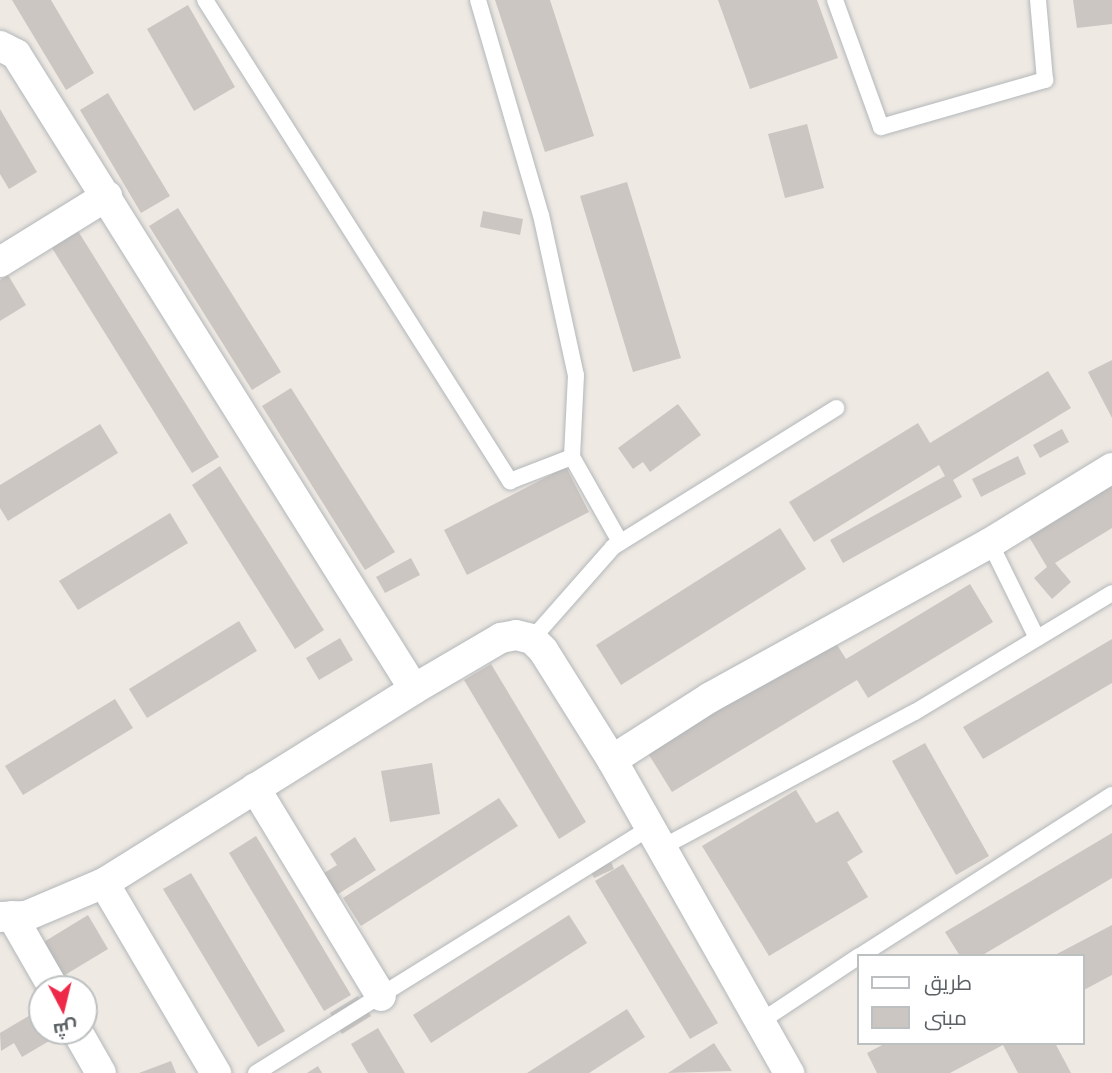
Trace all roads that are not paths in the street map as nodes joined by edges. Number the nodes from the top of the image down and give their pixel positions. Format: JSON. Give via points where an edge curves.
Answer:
{"nodes":[{"id":1,"x":205,"y":0,"type":"edge"},
{"id":2,"x":478,"y":0,"type":"edge"},
{"id":3,"x":835,"y":0,"type":"edge"},
{"id":4,"x":1038,"y":0,"type":"edge"},
{"id":5,"x":0,"y":46,"type":"edge"},
{"id":6,"x":107,"y":196,"type":"junction"},
{"id":7,"x":0,"y":262,"type":"edge"},
{"id":8,"x":836,"y":408,"type":"dead end"},
{"id":9,"x":572,"y":457,"type":"junction"},
{"id":10,"x":1112,"y":468,"type":"edge"},
{"id":11,"x":620,"y":542,"type":"junction"},
{"id":12,"x":990,"y":543,"type":"junction"},
{"id":13,"x":1112,"y":593,"type":"edge"},
{"id":14,"x":1037,"y":638,"type":"junction"},
{"id":15,"x":532,"y":639,"type":"junction"},
{"id":16,"x":414,"y":689,"type":"junction"},
{"id":17,"x":612,"y":760,"type":"junction"},
{"id":18,"x":255,"y":788,"type":"junction"},
{"id":19,"x":1112,"y":795,"type":"edge"},
{"id":20,"x":655,"y":838,"type":"junction"},
{"id":21,"x":104,"y":883,"type":"junction"},
{"id":22,"x":6,"y":917,"type":"edge"},
{"id":23,"x":862,"y":954,"type":"edge"},
{"id":24,"x":856,"y":958,"type":"edge"},
{"id":25,"x":45,"y":975,"type":"edge"},
{"id":26,"x":381,"y":996,"type":"junction"},
{"id":27,"x":760,"y":1022,"type":"junction"},
{"id":28,"x":85,"y":1045,"type":"edge"},
{"id":29,"x":101,"y":1073,"type":"edge"},
{"id":30,"x":216,"y":1073,"type":"edge"},
{"id":31,"x":256,"y":1073,"type":"edge"},
{"id":32,"x":789,"y":1073,"type":"edge"}],
"edges":[{"from":1,"to":9,"type":"lane","via":[[510,481]]},
{"from":2,"to":9,"type":"lane","via":[[541,215],[576,375]]},
{"from":3,"to":4,"type":"lane","via":[[881,127],[1045,79]]},
{"from":5,"to":6,"type":"street","via":[[16,54]]},
{"from":6,"to":7,"type":"street"},
{"from":6,"to":16,"type":"street"},
{"from":8,"to":11,"type":"lane"},
{"from":9,"to":11,"type":"lane"},
{"from":10,"to":12,"type":"street"},
{"from":11,"to":15,"type":"lane"},
{"from":12,"to":14,"type":"lane"},
{"from":12,"to":17,"type":"street","via":[[766,666]]},
{"from":13,"to":14,"type":"lane"},
{"from":14,"to":20,"type":"lane","via":[[915,712]]},
{"from":15,"to":16,"type":"street","via":[[501,638]]},
{"from":15,"to":17,"type":"street"},
{"from":16,"to":18,"type":"street"},
{"from":17,"to":20,"type":"street"},
{"from":18,"to":21,"type":"street"},
{"from":18,"to":26,"type":"street"},
{"from":19,"to":23,"type":"lane"},
{"from":20,"to":26,"type":"lane"},
{"from":20,"to":27,"type":"street"},
{"from":21,"to":22,"type":"street","via":[[70,900]]},
{"from":21,"to":30,"type":"street"},
{"from":22,"to":25,"type":"street"},
{"from":24,"to":27,"type":"lane"},
{"from":26,"to":31,"type":"lane"},
{"from":27,"to":32,"type":"street"},
{"from":28,"to":29,"type":"street"}]}
